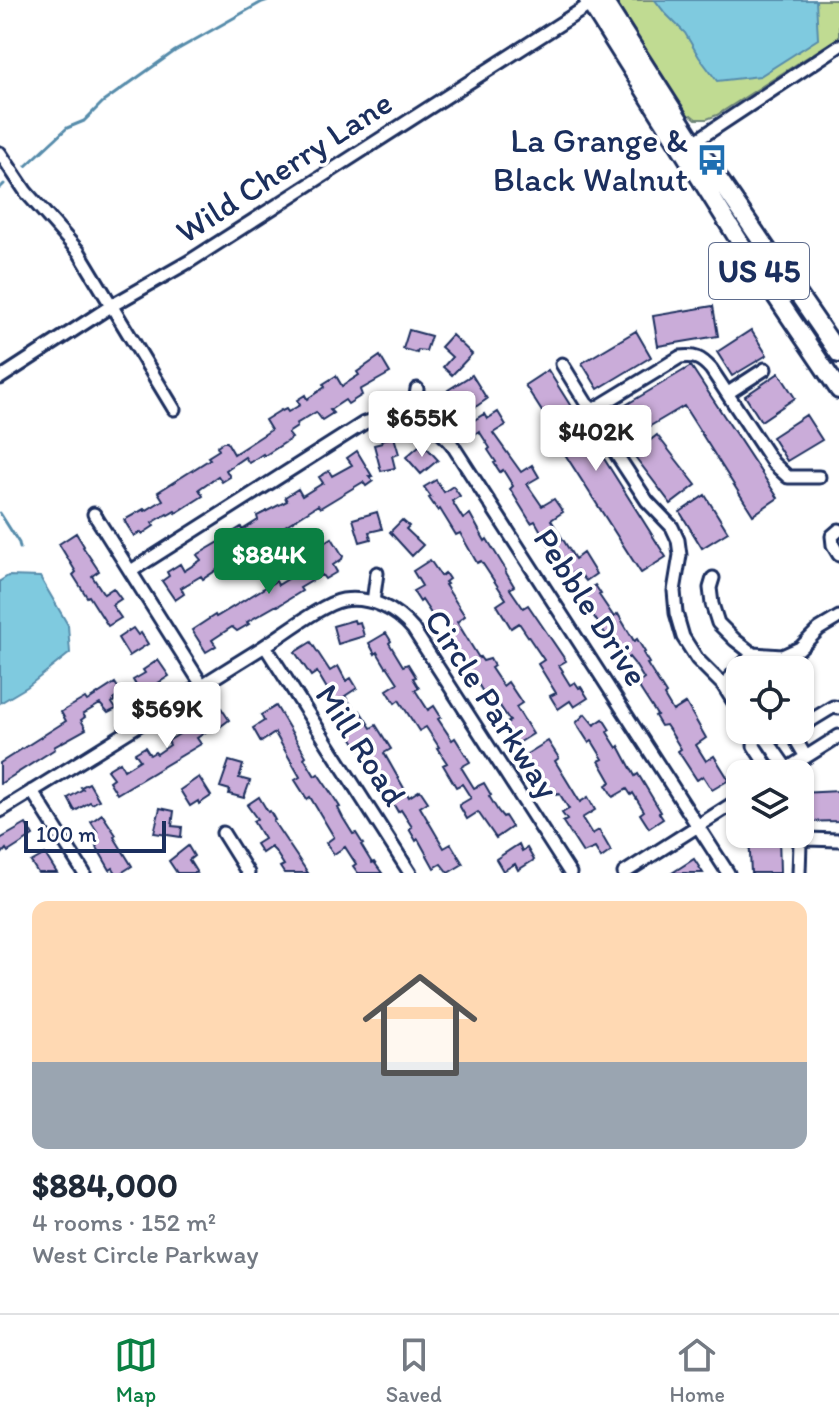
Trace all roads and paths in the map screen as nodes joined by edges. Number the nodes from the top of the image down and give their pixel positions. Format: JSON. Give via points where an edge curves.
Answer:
{"nodes":[{"id":1,"x":595,"y":1,"type":"edge"},
{"id":2,"x":839,"y":46,"type":"edge"},
{"id":3,"x":688,"y":147,"type":"junction"},
{"id":4,"x":0,"y":153,"type":"edge"},
{"id":5,"x":111,"y":306,"type":"junction"},
{"id":6,"x":839,"y":354,"type":"edge"},
{"id":7,"x":562,"y":364,"type":"dead end"},
{"id":8,"x":765,"y":369,"type":"dead end"},
{"id":9,"x":0,"y":378,"type":"edge"},
{"id":10,"x":417,"y":389,"type":"dead end"},
{"id":11,"x":839,"y":390,"type":"edge"},
{"id":12,"x":728,"y":393,"type":"junction"},
{"id":13,"x":174,"y":409,"type":"dead end"},
{"id":14,"x":593,"y":410,"type":"junction"},
{"id":15,"x":413,"y":418,"type":"junction"},
{"id":16,"x":819,"y":477,"type":"dead end"},
{"id":17,"x":94,"y":514,"type":"dead end"},
{"id":18,"x":839,"y":530,"type":"edge"},
{"id":19,"x":839,"y":555,"type":"edge"},
{"id":20,"x":131,"y":571,"type":"junction"},
{"id":21,"x":377,"y":573,"type":"dead end"},
{"id":22,"x":713,"y":578,"type":"dead end"},
{"id":23,"x":373,"y":602,"type":"junction"},
{"id":24,"x":839,"y":617,"type":"edge"},
{"id":25,"x":265,"y":646,"type":"junction"},
{"id":26,"x":753,"y":654,"type":"junction"},
{"id":27,"x":202,"y":685,"type":"junction"},
{"id":28,"x":723,"y":685,"type":"junction"},
{"id":29,"x":726,"y":690,"type":"edge"},
{"id":30,"x":839,"y":708,"type":"edge"},
{"id":31,"x":814,"y":718,"type":"edge"},
{"id":32,"x":839,"y":736,"type":"edge"},
{"id":33,"x":800,"y":744,"type":"edge"},
{"id":34,"x":806,"y":757,"type":"junction"},
{"id":35,"x":801,"y":760,"type":"edge"},
{"id":36,"x":32,"y":791,"type":"junction"},
{"id":37,"x":726,"y":808,"type":"edge"},
{"id":38,"x":0,"y":811,"type":"edge"},
{"id":39,"x":699,"y":826,"type":"junction"},
{"id":40,"x":223,"y":833,"type":"dead end"},
{"id":41,"x":839,"y":840,"type":"edge"},
{"id":42,"x":84,"y":873,"type":"edge"},
{"id":43,"x":248,"y":873,"type":"edge"},
{"id":44,"x":410,"y":873,"type":"edge"},
{"id":45,"x":570,"y":873,"type":"edge"},
{"id":46,"x":624,"y":873,"type":"edge"},
{"id":47,"x":728,"y":873,"type":"edge"},
{"id":48,"x":799,"y":873,"type":"edge"}],
"edges":[{"from":1,"to":3,"type":"highway","number":"US 45"},
{"from":1,"to":5,"type":"street","name":"Wild Cherry Lane","via":[[190,261]]},
{"from":2,"to":3,"type":"street"},
{"from":3,"to":6,"type":"highway","number":"US 45"},
{"from":3,"to":11,"type":"highway","number":"US 45"},
{"from":4,"to":5,"type":"street","via":[[26,192],[79,252]]},
{"from":5,"to":9,"type":"street","name":"Wild Cherry Lane"},
{"from":5,"to":13,"type":"street"},
{"from":7,"to":14,"type":"street"},
{"from":8,"to":12,"type":"street"},
{"from":10,"to":15,"type":"street"},
{"from":12,"to":14,"type":"street","via":[[703,359],[692,355],[680,357]]},
{"from":12,"to":16,"type":"street","via":[[773,463],[788,477]]},
{"from":14,"to":28,"type":"street","via":[[647,501],[672,527],[680,555],[674,591],[683,637]]},
{"from":15,"to":20,"type":"street","via":[[380,417],[364,423]]},
{"from":15,"to":39,"type":"street","name":"Pebble Drive","via":[[441,430],[451,443]]},
{"from":17,"to":20,"type":"street"},
{"from":18,"to":19,"type":"street","via":[[832,536]]},
{"from":20,"to":27,"type":"street"},
{"from":21,"to":23,"type":"street","name":"Circle Parkway"},
{"from":22,"to":26,"type":"street","via":[[710,588],[718,623]]},
{"from":23,"to":25,"type":"street","via":[[342,600],[328,605]]},
{"from":23,"to":45,"type":"street","name":"Circle Parkway","via":[[396,612],[413,629]]},
{"from":24,"to":26,"type":"street","via":[[782,656]]},
{"from":25,"to":27,"type":"street"},
{"from":25,"to":44,"type":"street","name":"Mill Road"},
{"from":26,"to":28,"type":"street"},
{"from":27,"to":36,"type":"street"},
{"from":28,"to":29,"type":"street"},
{"from":30,"to":31,"type":"street"},
{"from":32,"to":34,"type":"street"},
{"from":33,"to":34,"type":"street"},
{"from":34,"to":35,"type":"street"},
{"from":36,"to":38,"type":"street"},
{"from":36,"to":42,"type":"street"},
{"from":37,"to":39,"type":"street"},
{"from":39,"to":46,"type":"street"},
{"from":39,"to":47,"type":"street","name":"Pebble Drive"},
{"from":40,"to":43,"type":"street"},
{"from":41,"to":48,"type":"street","via":[[800,843]]}]}
